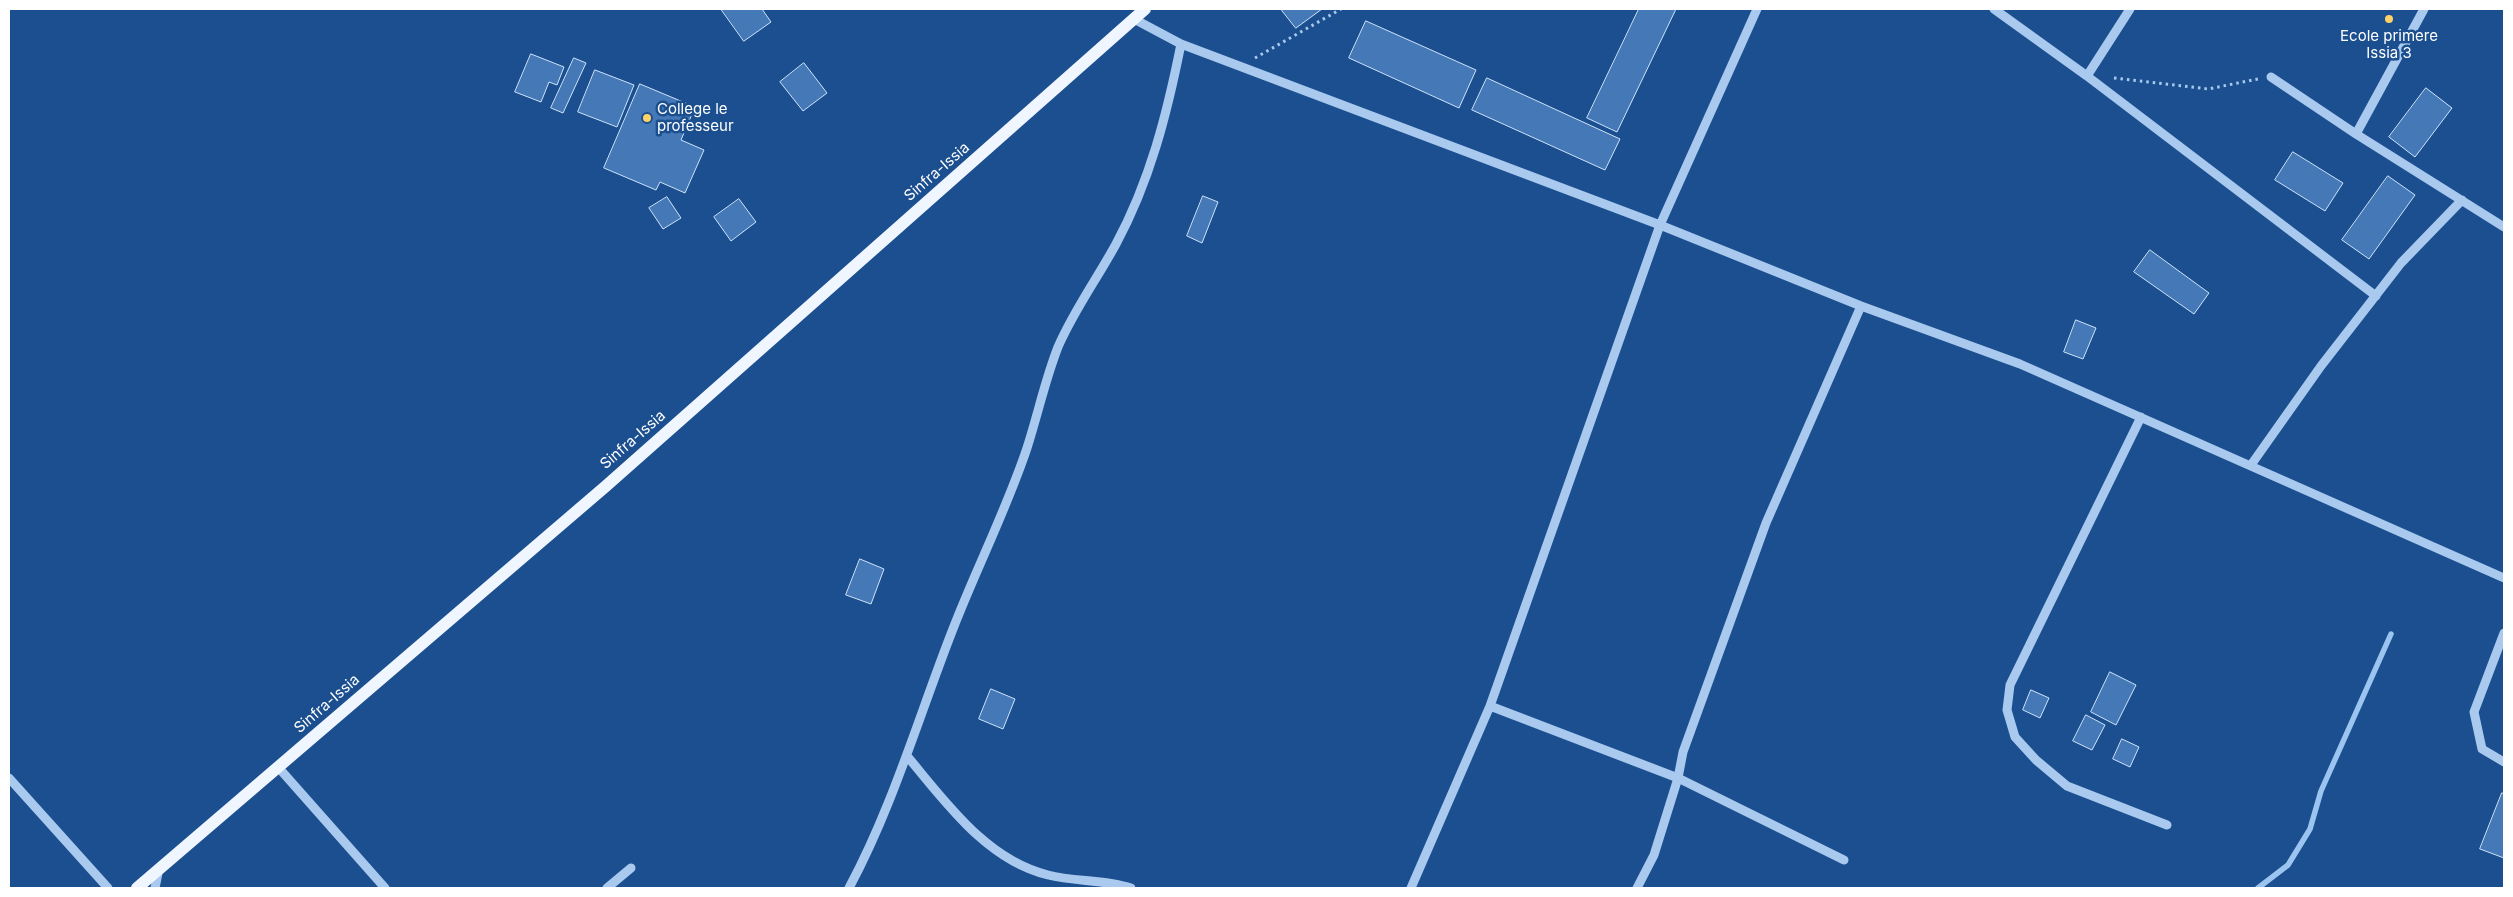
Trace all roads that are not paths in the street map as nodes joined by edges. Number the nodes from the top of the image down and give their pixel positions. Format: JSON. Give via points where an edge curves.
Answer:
{"nodes":[{"id":1,"x":1145,"y":9,"type":"edge"},
{"id":2,"x":1757,"y":9,"type":"edge"},
{"id":3,"x":1994,"y":9,"type":"edge"},
{"id":4,"x":2130,"y":9,"type":"edge"},
{"id":5,"x":2424,"y":9,"type":"edge"},
{"id":6,"x":1134,"y":19,"type":"junction"},
{"id":7,"x":1181,"y":44,"type":"junction"},
{"id":8,"x":2086,"y":76,"type":"junction"},
{"id":9,"x":2271,"y":77,"type":"road end"},
{"id":10,"x":2356,"y":134,"type":"junction"},
{"id":11,"x":2462,"y":200,"type":"junction"},
{"id":12,"x":1660,"y":225,"type":"junction"},
{"id":13,"x":2504,"y":227,"type":"edge"},
{"id":14,"x":2376,"y":296,"type":"junction"},
{"id":15,"x":1861,"y":306,"type":"junction"},
{"id":16,"x":2141,"y":417,"type":"junction"},
{"id":17,"x":2251,"y":464,"type":"junction"},
{"id":18,"x":2504,"y":578,"type":"edge"},
{"id":19,"x":2504,"y":633,"type":"edge"},
{"id":20,"x":1490,"y":706,"type":"junction"},
{"id":21,"x":907,"y":756,"type":"junction"},
{"id":22,"x":2504,"y":762,"type":"edge"},
{"id":23,"x":278,"y":767,"type":"junction"},
{"id":24,"x":9,"y":778,"type":"edge"},
{"id":25,"x":1678,"y":778,"type":"junction"},
{"id":26,"x":2167,"y":825,"type":"dead end"},
{"id":27,"x":1844,"y":860,"type":"dead end"},
{"id":28,"x":159,"y":868,"type":"junction"},
{"id":29,"x":631,"y":868,"type":"dead end"},
{"id":30,"x":108,"y":888,"type":"edge"},
{"id":31,"x":137,"y":888,"type":"edge"},
{"id":32,"x":155,"y":888,"type":"edge"},
{"id":33,"x":385,"y":888,"type":"edge"},
{"id":34,"x":607,"y":888,"type":"edge"},
{"id":35,"x":849,"y":888,"type":"edge"},
{"id":36,"x":1131,"y":888,"type":"edge"},
{"id":37,"x":1411,"y":888,"type":"edge"},
{"id":38,"x":1637,"y":888,"type":"edge"}],
"edges":[{"from":1,"to":6,"type":"main road","name":"Sinfra-Issia"},
{"from":2,"to":12,"type":"street"},
{"from":3,"to":8,"type":"street"},
{"from":4,"to":8,"type":"street"},
{"from":5,"to":10,"type":"street"},
{"from":6,"to":7,"type":"street"},
{"from":6,"to":23,"type":"main road","name":"Sinfra-Issia","via":[[606,486]]},
{"from":7,"to":12,"type":"street"},
{"from":7,"to":21,"type":"street","via":[[1169,107],[1147,174],[1115,245],[1083,297],[1059,346],[1017,473],[952,632]]},
{"from":8,"to":14,"type":"street"},
{"from":9,"to":10,"type":"street"},
{"from":10,"to":11,"type":"street"},
{"from":11,"to":13,"type":"street"},
{"from":11,"to":14,"type":"street","via":[[2401,263]]},
{"from":12,"to":15,"type":"street"},
{"from":12,"to":20,"type":"street"},
{"from":14,"to":17,"type":"street"},
{"from":15,"to":16,"type":"street","via":[[2020,364]]},
{"from":15,"to":25,"type":"street","via":[[1766,523],[1686,743]]},
{"from":16,"to":17,"type":"street"},
{"from":16,"to":26,"type":"street","via":[[2010,685],[2007,710],[2015,737],[2067,786]]},
{"from":17,"to":18,"type":"street"},
{"from":19,"to":22,"type":"street","via":[[2474,712],[2482,749]]},
{"from":20,"to":25,"type":"street"},
{"from":20,"to":37,"type":"street"},
{"from":21,"to":35,"type":"street"},
{"from":21,"to":36,"type":"street","via":[[962,820],[1010,860],[1047,875],[1116,883]]},
{"from":23,"to":28,"type":"main road","name":"Sinfra-Issia"},
{"from":23,"to":33,"type":"street"},
{"from":24,"to":30,"type":"street"},
{"from":25,"to":27,"type":"street"},
{"from":25,"to":38,"type":"street","via":[[1654,855]]},
{"from":28,"to":31,"type":"main road","name":"Sinfra-Issia"},
{"from":28,"to":32,"type":"street"},
{"from":29,"to":34,"type":"street"}]}
